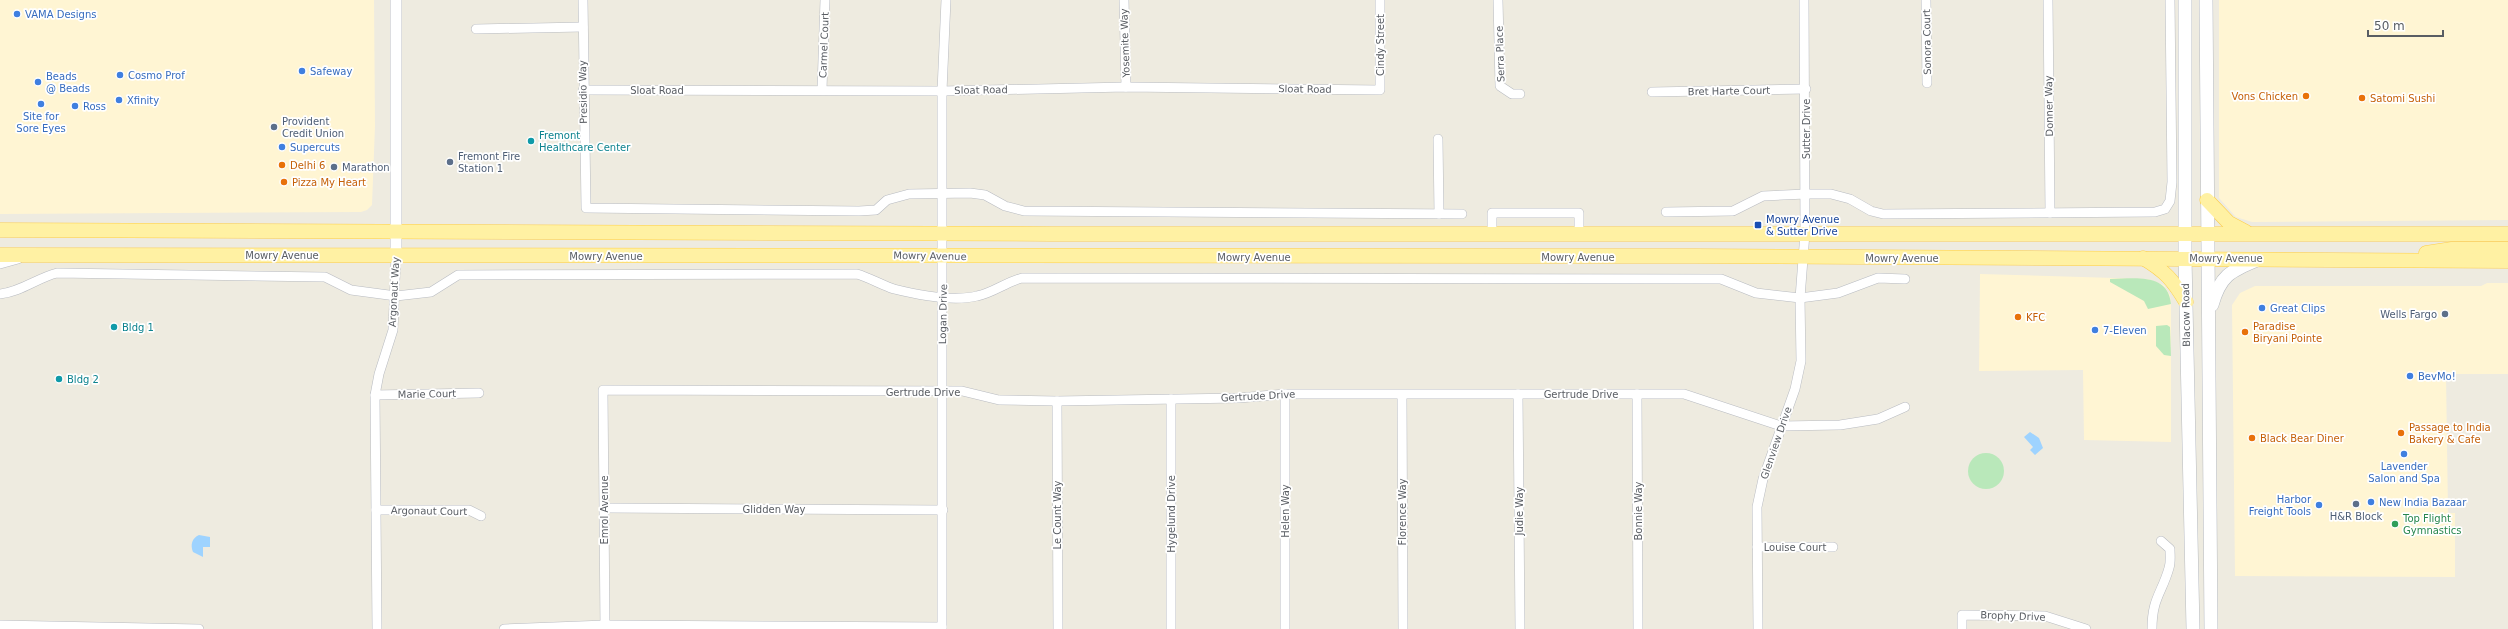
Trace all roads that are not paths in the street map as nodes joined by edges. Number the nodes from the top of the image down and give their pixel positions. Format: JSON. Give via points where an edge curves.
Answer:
{"nodes":[{"id":1,"x":396,"y":0,"type":"edge"},
{"id":2,"x":583,"y":0,"type":"edge"},
{"id":3,"x":825,"y":0,"type":"edge"},
{"id":4,"x":946,"y":0,"type":"edge"},
{"id":5,"x":1124,"y":0,"type":"edge"},
{"id":6,"x":1380,"y":0,"type":"edge"},
{"id":7,"x":1498,"y":0,"type":"edge"},
{"id":8,"x":1804,"y":0,"type":"edge"},
{"id":9,"x":1926,"y":0,"type":"edge"},
{"id":10,"x":2048,"y":0,"type":"edge"},
{"id":11,"x":2170,"y":0,"type":"edge"},
{"id":12,"x":2185,"y":0,"type":"edge"},
{"id":13,"x":2206,"y":0,"type":"edge"},
{"id":14,"x":583,"y":27,"type":"junction"},
{"id":15,"x":476,"y":29,"type":"dead end"},
{"id":16,"x":1927,"y":83,"type":"dead end"},
{"id":17,"x":1126,"y":87,"type":"junction"},
{"id":18,"x":822,"y":89,"type":"junction"},
{"id":19,"x":1806,"y":89,"type":"junction"},
{"id":20,"x":583,"y":90,"type":"junction"},
{"id":21,"x":1380,"y":90,"type":"joint"},
{"id":22,"x":942,"y":91,"type":"junction"},
{"id":23,"x":1652,"y":92,"type":"dead end"},
{"id":24,"x":1520,"y":94,"type":"dead end"},
{"id":25,"x":1438,"y":139,"type":"dead end"},
{"id":26,"x":943,"y":194,"type":"junction"},
{"id":27,"x":1806,"y":194,"type":"junction"},
{"id":28,"x":2207,"y":200,"type":"junction"},
{"id":29,"x":1666,"y":212,"type":"dead end"},
{"id":30,"x":2050,"y":213,"type":"junction"},
{"id":31,"x":1439,"y":214,"type":"junction"},
{"id":32,"x":1462,"y":214,"type":"dead end"},
{"id":33,"x":0,"y":230,"type":"edge"},
{"id":34,"x":396,"y":231,"type":"junction"},
{"id":35,"x":943,"y":232,"type":"junction"},
{"id":36,"x":1492,"y":233,"type":"junction"},
{"id":37,"x":1580,"y":233,"type":"junction"},
{"id":38,"x":1806,"y":233,"type":"junction"},
{"id":39,"x":2185,"y":233,"type":"junction"},
{"id":40,"x":2207,"y":234,"type":"junction"},
{"id":41,"x":2248,"y":234,"type":"junction"},
{"id":42,"x":2508,"y":234,"type":"edge"},
{"id":43,"x":2508,"y":249,"type":"edge"},
{"id":44,"x":0,"y":255,"type":"edge"},
{"id":45,"x":45,"y":256,"type":"junction"},
{"id":46,"x":396,"y":256,"type":"junction"},
{"id":47,"x":943,"y":257,"type":"junction"},
{"id":48,"x":1805,"y":258,"type":"junction"},
{"id":49,"x":2142,"y":258,"type":"junction"},
{"id":50,"x":2185,"y":258,"type":"junction"},
{"id":51,"x":2207,"y":258,"type":"junction"},
{"id":52,"x":2259,"y":259,"type":"junction"},
{"id":53,"x":2390,"y":259,"type":"junction"},
{"id":54,"x":2508,"y":261,"type":"edge"},
{"id":55,"x":0,"y":264,"type":"edge"},
{"id":56,"x":1905,"y":279,"type":"dead end"},
{"id":57,"x":0,"y":294,"type":"edge"},
{"id":58,"x":396,"y":296,"type":"junction"},
{"id":59,"x":943,"y":296,"type":"junction"},
{"id":60,"x":1800,"y":298,"type":"junction"},
{"id":61,"x":2186,"y":302,"type":"junction"},
{"id":62,"x":2208,"y":331,"type":"junction"},
{"id":63,"x":603,"y":390,"type":"joint"},
{"id":64,"x":941,"y":392,"type":"junction"},
{"id":65,"x":479,"y":393,"type":"dead end"},
{"id":66,"x":1285,"y":394,"type":"junction"},
{"id":67,"x":1518,"y":394,"type":"junction"},
{"id":68,"x":1637,"y":394,"type":"junction"},
{"id":69,"x":376,"y":395,"type":"junction"},
{"id":70,"x":1402,"y":395,"type":"junction"},
{"id":71,"x":1171,"y":399,"type":"junction"},
{"id":72,"x":1057,"y":401,"type":"junction"},
{"id":73,"x":1904,"y":408,"type":"dead end"},
{"id":74,"x":1781,"y":426,"type":"junction"},
{"id":75,"x":605,"y":508,"type":"junction"},
{"id":76,"x":376,"y":510,"type":"junction"},
{"id":77,"x":943,"y":510,"type":"junction"},
{"id":78,"x":480,"y":516,"type":"dead end"},
{"id":79,"x":2161,"y":541,"type":"dead end"},
{"id":80,"x":1757,"y":547,"type":"junction"},
{"id":81,"x":1833,"y":547,"type":"dead end"},
{"id":82,"x":0,"y":625,"type":"edge"},
{"id":83,"x":605,"y":627,"type":"edge"},
{"id":84,"x":942,"y":628,"type":"edge"},
{"id":85,"x":199,"y":629,"type":"edge"},
{"id":86,"x":377,"y":629,"type":"edge"},
{"id":87,"x":504,"y":629,"type":"edge"},
{"id":88,"x":1058,"y":629,"type":"edge"},
{"id":89,"x":1171,"y":629,"type":"edge"},
{"id":90,"x":1286,"y":629,"type":"edge"},
{"id":91,"x":1403,"y":629,"type":"edge"},
{"id":92,"x":1520,"y":629,"type":"edge"},
{"id":93,"x":1638,"y":629,"type":"edge"},
{"id":94,"x":1758,"y":629,"type":"edge"},
{"id":95,"x":1962,"y":629,"type":"edge"},
{"id":96,"x":2086,"y":629,"type":"edge"},
{"id":97,"x":2152,"y":629,"type":"edge"},
{"id":98,"x":2193,"y":629,"type":"edge"},
{"id":99,"x":2212,"y":629,"type":"edge"}],
"edges":[{"from":1,"to":34,"type":"street","name":"Argonaut Way"},
{"from":2,"to":14,"type":"street","name":"Presidio Way"},
{"from":3,"to":18,"type":"street","name":"Carmel Court"},
{"from":4,"to":22,"type":"street","name":"Logan Drive"},
{"from":5,"to":17,"type":"street","name":"Yosemite Way"},
{"from":6,"to":21,"type":"street","name":"Cindy Street"},
{"from":7,"to":24,"type":"street","name":"Serra Place","via":[[1500,86],[1512,94]]},
{"from":8,"to":19,"type":"street","name":"Sutter Drive"},
{"from":9,"to":16,"type":"street","name":"Sonora Court"},
{"from":10,"to":30,"type":"street","name":"Donner Way"},
{"from":11,"to":30,"type":"street","via":[[2170,201],[2165,209],[2155,212]]},
{"from":12,"to":39,"type":"main road","name":"Blacow Road"},
{"from":13,"to":28,"type":"main road"},
{"from":14,"to":15,"type":"street"},
{"from":14,"to":20,"type":"street","name":"Presidio Way"},
{"from":17,"to":21,"type":"street","name":"Sloat Road"},
{"from":17,"to":22,"type":"street","name":"Sloat Road"},
{"from":18,"to":20,"type":"street","name":"Sloat Road"},
{"from":18,"to":22,"type":"street","name":"Sloat Road"},
{"from":19,"to":23,"type":"street","name":"Bret Harte Court"},
{"from":19,"to":27,"type":"street","name":"Sutter Drive"},
{"from":20,"to":26,"type":"street","name":"Presidio Way","via":[[586,208],[859,211],[876,210],[887,200],[909,194]]},
{"from":22,"to":26,"type":"street","name":"Logan Drive"},
{"from":25,"to":31,"type":"street"},
{"from":26,"to":31,"type":"street","via":[[985,195],[1005,206],[1024,211]]},
{"from":26,"to":35,"type":"street","name":"Logan Drive"},
{"from":27,"to":29,"type":"street","via":[[1763,196],[1734,211]]},
{"from":27,"to":30,"type":"street","via":[[1831,194],[1850,199],[1871,211],[1883,214]]},
{"from":27,"to":38,"type":"street","name":"Sutter Drive"},
{"from":28,"to":40,"type":"main road"},
{"from":28,"to":41,"type":"main road","via":[[2229,223]]},
{"from":31,"to":32,"type":"street"},
{"from":33,"to":34,"type":"main road"},
{"from":34,"to":35,"type":"main road"},
{"from":34,"to":46,"type":"street","name":"Argonaut Way"},
{"from":35,"to":36,"type":"main road"},
{"from":35,"to":47,"type":"street","name":"Logan Drive"},
{"from":36,"to":37,"type":"main road"},
{"from":36,"to":37,"type":"street","via":[[1492,213],[1579,213]]},
{"from":37,"to":38,"type":"main road"},
{"from":38,"to":39,"type":"main road"},
{"from":38,"to":48,"type":"street","name":"Sutter Drive"},
{"from":39,"to":40,"type":"main road"},
{"from":39,"to":50,"type":"main road","name":"Blacow Road"},
{"from":40,"to":41,"type":"main road"},
{"from":40,"to":51,"type":"main road"},
{"from":41,"to":42,"type":"main road"},
{"from":43,"to":53,"type":"main road","via":[[2452,249]]},
{"from":44,"to":45,"type":"main road","name":"Mowry Avenue"},
{"from":45,"to":46,"type":"main road","name":"Mowry Avenue"},
{"from":45,"to":55,"type":"street"},
{"from":46,"to":47,"type":"main road","name":"Mowry Avenue","via":[[832,254]]},
{"from":46,"to":58,"type":"street","name":"Argonaut Way"},
{"from":47,"to":48,"type":"main road","name":"Mowry Avenue"},
{"from":47,"to":59,"type":"street","name":"Logan Drive"},
{"from":48,"to":49,"type":"main road","name":"Mowry Avenue"},
{"from":48,"to":60,"type":"street","name":"Glenview Drive"},
{"from":49,"to":50,"type":"main road","name":"Mowry Avenue"},
{"from":49,"to":61,"type":"main road","via":[[2161,269],[2174,281]]},
{"from":50,"to":51,"type":"main road","name":"Mowry Avenue"},
{"from":50,"to":61,"type":"main road","name":"Blacow Road"},
{"from":51,"to":52,"type":"main road","name":"Mowry Avenue"},
{"from":51,"to":62,"type":"main road"},
{"from":52,"to":53,"type":"main road","name":"Mowry Avenue"},
{"from":52,"to":62,"type":"main road","via":[[2237,268],[2221,281],[2212,306]]},
{"from":53,"to":54,"type":"main road","name":"Mowry Avenue"},
{"from":56,"to":60,"type":"street","name":"Mowry Avenue","via":[[1878,278],[1838,293]]},
{"from":57,"to":58,"type":"street","name":"Mowry Avenue","via":[[15,291],[57,273],[325,277],[351,290]]},
{"from":58,"to":59,"type":"street","name":"Mowry Avenue","via":[[431,292],[458,275],[857,274],[893,288]]},
{"from":58,"to":69,"type":"street","name":"Argonaut Way","via":[[393,330],[379,374]]},
{"from":59,"to":60,"type":"street","name":"Mowry Avenue","via":[[978,296],[1008,281],[1022,278],[1690,278],[1721,279],[1756,293]]},
{"from":59,"to":64,"type":"street","name":"Logan Drive"},
{"from":60,"to":74,"type":"street","name":"Glenview Drive","via":[[1801,361],[1795,390]]},
{"from":61,"to":98,"type":"main road","name":"Blacow Road"},
{"from":62,"to":99,"type":"main road"},
{"from":63,"to":64,"type":"street","name":"Gertrude Drive"},
{"from":63,"to":75,"type":"street","name":"Emrol Avenue"},
{"from":64,"to":72,"type":"street","name":"Gertrude Drive","via":[[962,391],[999,400]]},
{"from":64,"to":77,"type":"street","name":"Logan Drive"},
{"from":65,"to":69,"type":"street","name":"Marie Court"},
{"from":66,"to":70,"type":"street","name":"Gertrude Drive"},
{"from":66,"to":71,"type":"street","name":"Gertrude Drive"},
{"from":66,"to":90,"type":"street","name":"Helen Way"},
{"from":67,"to":68,"type":"street","name":"Gertrude Drive"},
{"from":67,"to":70,"type":"street","name":"Gertrude Drive"},
{"from":67,"to":92,"type":"street","name":"Judie Way"},
{"from":68,"to":74,"type":"street","name":"Gertrude Drive","via":[[1684,394]]},
{"from":68,"to":93,"type":"street","name":"Bonnie Way"},
{"from":69,"to":76,"type":"street","name":"Argonaut Way"},
{"from":70,"to":91,"type":"street","name":"Florence Way"},
{"from":71,"to":72,"type":"street","name":"Gertrude Drive"},
{"from":71,"to":89,"type":"street","name":"Hygelund Drive"},
{"from":72,"to":88,"type":"street","name":"Le Count Way"},
{"from":73,"to":74,"type":"street","name":"Gertrude Drive","via":[[1878,419],[1840,425]]},
{"from":74,"to":80,"type":"street","name":"Glenview Drive","via":[[1763,479],[1757,507]]},
{"from":75,"to":77,"type":"street","name":"Glidden Way"},
{"from":75,"to":83,"type":"street","name":"Emrol Avenue"},
{"from":76,"to":78,"type":"street","name":"Argonaut Court","via":[[469,510]]},
{"from":76,"to":86,"type":"street","name":"Argonaut Way"},
{"from":77,"to":84,"type":"street","name":"Logan Drive"},
{"from":79,"to":97,"type":"street","via":[[2170,549],[2170,567],[2156,596]]},
{"from":80,"to":81,"type":"street","name":"Louise Court"},
{"from":80,"to":94,"type":"street","name":"Glenview Drive"},
{"from":82,"to":85,"type":"street"},
{"from":83,"to":84,"type":"street"},
{"from":83,"to":87,"type":"street"},
{"from":95,"to":96,"type":"street","name":"Brophy Drive","via":[[1962,615],[2045,616]]}]}
